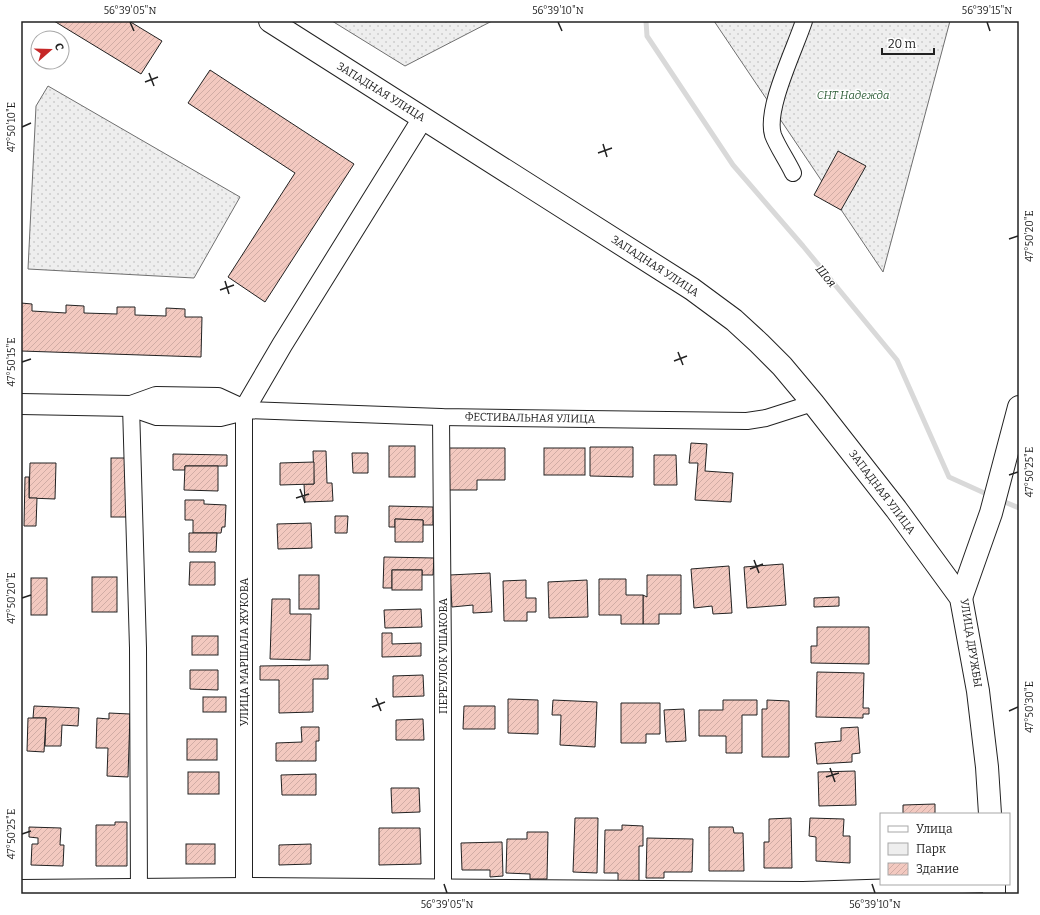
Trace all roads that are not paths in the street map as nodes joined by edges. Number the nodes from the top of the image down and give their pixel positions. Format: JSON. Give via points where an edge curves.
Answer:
{"nodes":[{"id":1,"x":270,"y":21,"type":"edge"},
{"id":2,"x":804,"y":21,"type":"edge"},
{"id":3,"x":423,"y":118,"type":"junction"},
{"id":4,"x":794,"y":173,"type":"dead end"},
{"id":5,"x":813,"y":403,"type":"junction"},
{"id":6,"x":21,"y":404,"type":"edge"},
{"id":7,"x":131,"y":406,"type":"junction"},
{"id":8,"x":1019,"y":407,"type":"edge"},
{"id":9,"x":244,"y":410,"type":"junction"},
{"id":10,"x":441,"y":417,"type":"junction"},
{"id":11,"x":961,"y":598,"type":"junction"},
{"id":12,"x":990,"y":813,"type":"edge"},
{"id":13,"x":970,"y":885,"type":"edge"},
{"id":14,"x":21,"y":888,"type":"edge"},
{"id":15,"x":244,"y":890,"type":"edge"},
{"id":16,"x":139,"y":891,"type":"edge"},
{"id":17,"x":443,"y":891,"type":"edge"},
{"id":18,"x":803,"y":892,"type":"edge"}],
"edges":[{"from":1,"to":3,"type":"main road","name":"ЗАПАДНАЯ УЛИЦА"},
{"from":2,"to":4,"type":"street","via":[[776,98],[772,118],[773,135]]},
{"from":3,"to":5,"type":"main road","name":"ЗАПАДНАЯ УЛИЦА","via":[[692,289],[734,320],[759,343]]},
{"from":3,"to":9,"type":"street"},
{"from":5,"to":10,"type":"street","name":"ФЕСТИВАЛЬНАЯ УЛИЦА","via":[[766,418],[747,421]]},
{"from":5,"to":11,"type":"main road","name":"ЗАПАДНАЯ УЛИЦА","via":[[896,509]]},
{"from":6,"to":7,"type":"street","name":"ФЕСТИВАЛЬНАЯ УЛИЦА"},
{"from":7,"to":9,"type":"street","name":"ФЕСТИВАЛЬНАЯ УЛИЦА","via":[[156,397],[218,398]]},
{"from":7,"to":16,"type":"street","via":[[138,648]]},
{"from":8,"to":11,"type":"main road","name":"УЛИЦА ДРУЖБЫ","via":[[991,513]]},
{"from":9,"to":10,"type":"street","name":"ФЕСТИВАЛЬНАЯ УЛИЦА"},
{"from":9,"to":15,"type":"street","name":"УЛИЦА МАРШАЛА ЖУКОВА"},
{"from":10,"to":17,"type":"street","name":"ПЕРЕУЛОК УШАКОВА"},
{"from":11,"to":12,"type":"main road","name":"УЛИЦА ДРУЖБЫ","via":[[978,691]]},
{"from":13,"to":18,"type":"street"},
{"from":14,"to":16,"type":"street"},
{"from":15,"to":16,"type":"street"},
{"from":15,"to":17,"type":"street"},
{"from":17,"to":18,"type":"street"}]}
